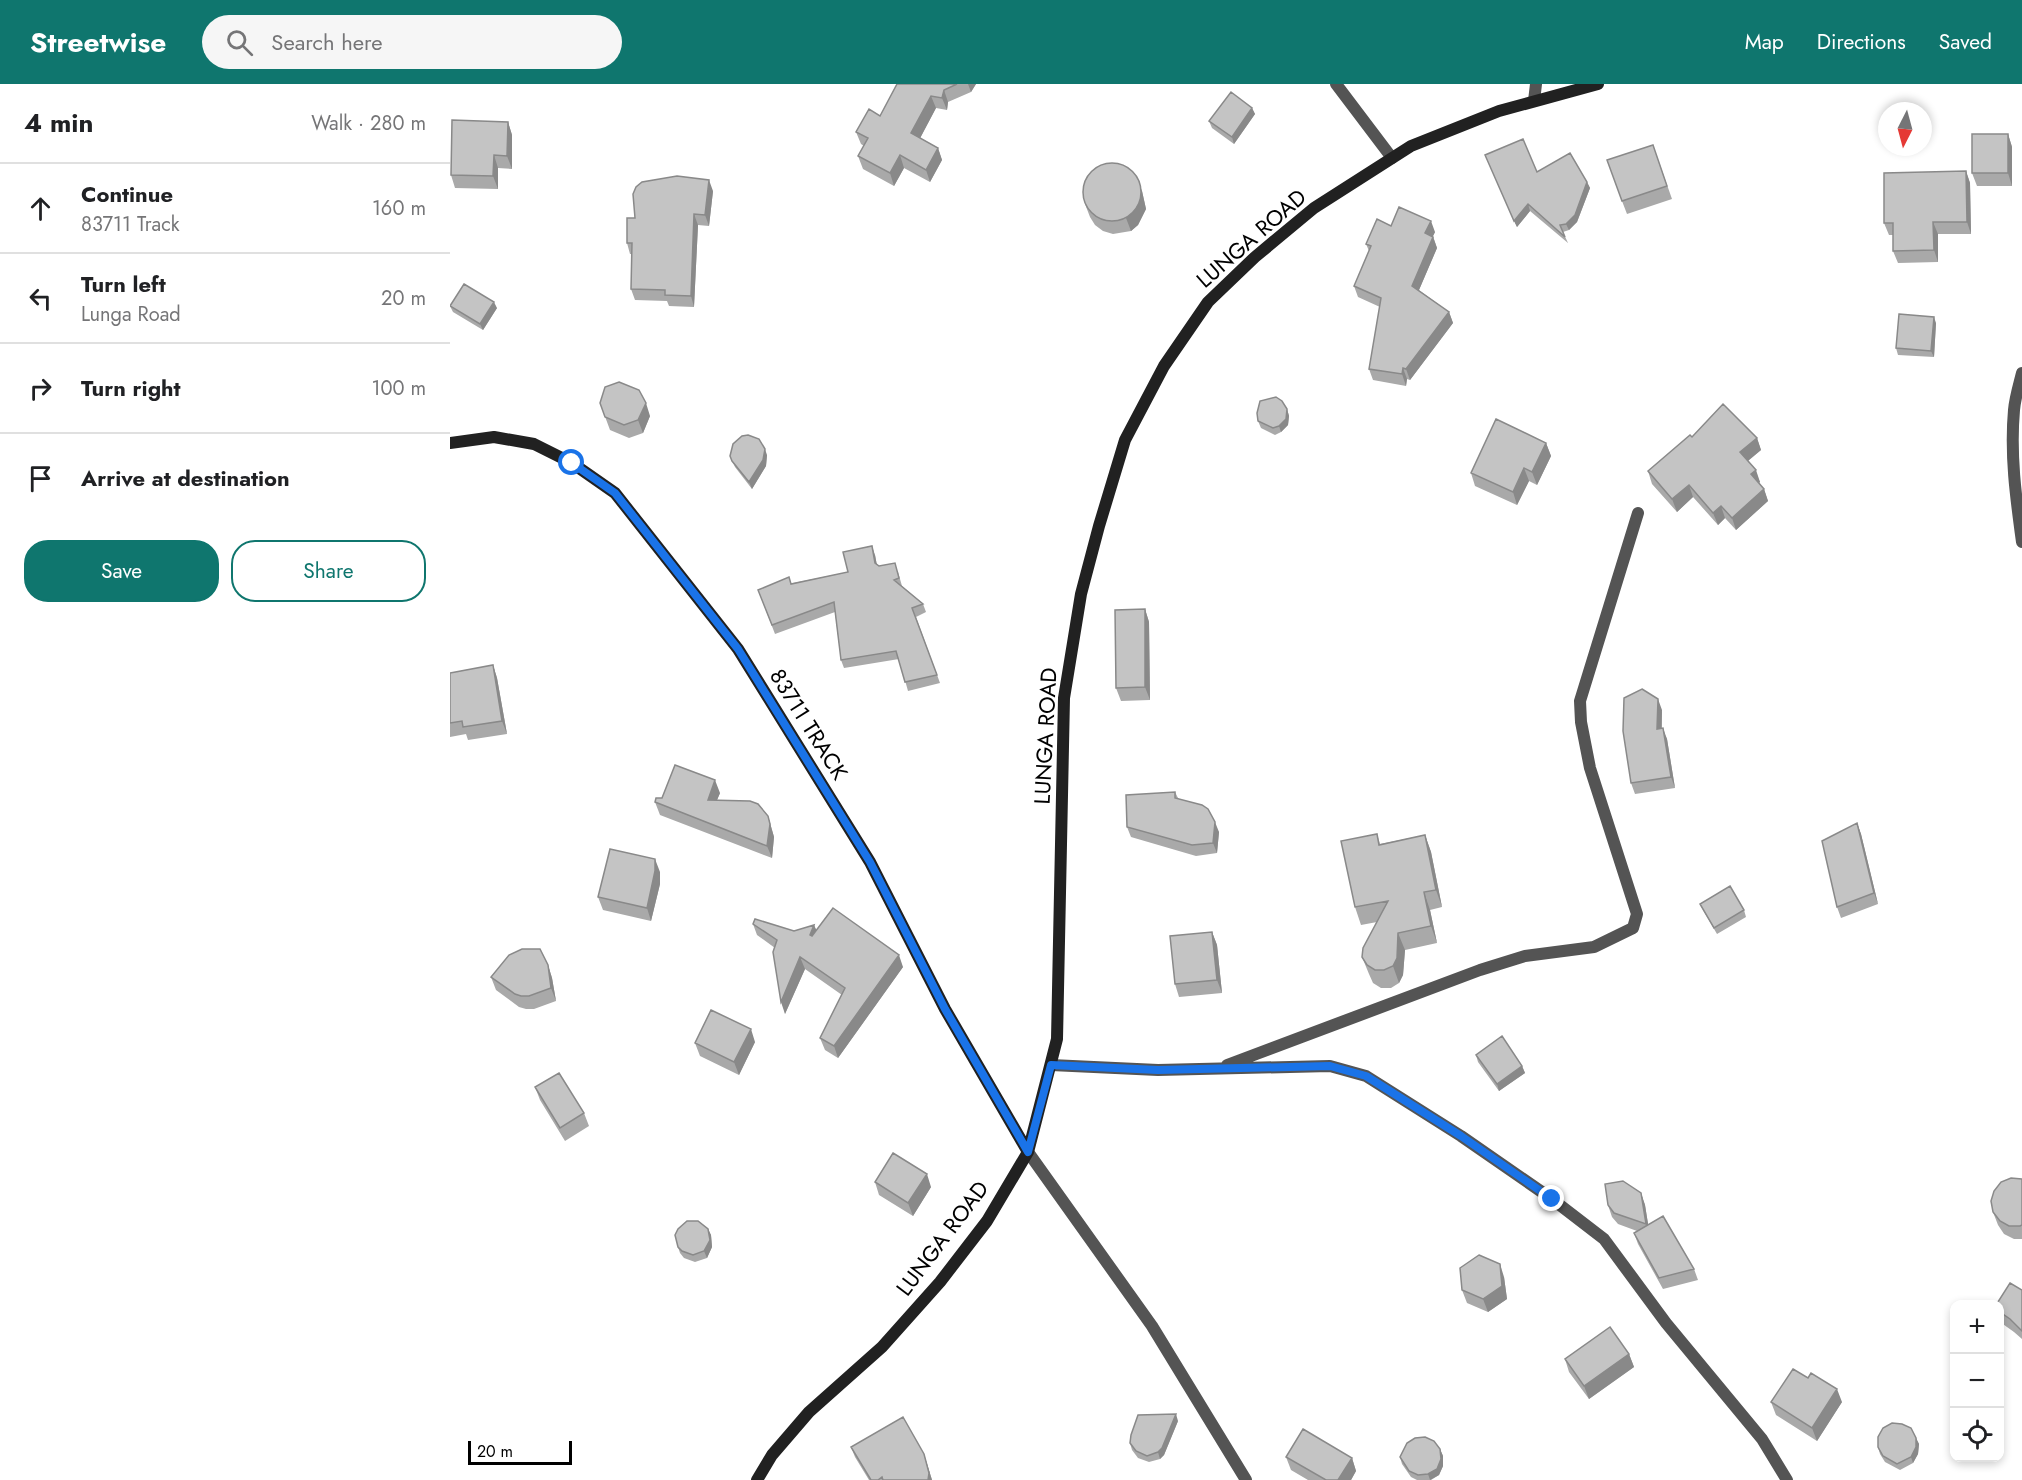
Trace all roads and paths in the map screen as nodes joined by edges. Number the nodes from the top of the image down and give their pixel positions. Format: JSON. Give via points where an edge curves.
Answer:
{"nodes":[{"id":1,"x":1336,"y":84,"type":"edge"},
{"id":2,"x":1536,"y":84,"type":"edge"},
{"id":3,"x":1598,"y":84,"type":"edge"},
{"id":4,"x":1534,"y":101,"type":"junction"},
{"id":5,"x":1392,"y":158,"type":"junction"},
{"id":6,"x":2022,"y":373,"type":"edge"},
{"id":7,"x":450,"y":443,"type":"edge"},
{"id":8,"x":1638,"y":513,"type":"dead end"},
{"id":9,"x":2022,"y":542,"type":"edge"},
{"id":10,"x":1051,"y":1065,"type":"junction"},
{"id":11,"x":1218,"y":1068,"type":"junction"},
{"id":12,"x":1028,"y":1152,"type":"junction"},
{"id":13,"x":757,"y":1480,"type":"edge"},
{"id":14,"x":1246,"y":1480,"type":"edge"},
{"id":15,"x":1787,"y":1480,"type":"edge"}],
"edges":[{"from":1,"to":5,"type":"street"},
{"from":2,"to":4,"type":"street"},
{"from":3,"to":4,"type":"street","name":"LUNGA ROAD"},
{"from":4,"to":5,"type":"street","name":"LUNGA ROAD","via":[[1422,141]]},
{"from":5,"to":10,"type":"street","name":"LUNGA ROAD","via":[[1314,208],[1208,302],[1164,366],[1125,440],[1081,594],[1064,698],[1058,1039]]},
{"from":6,"to":9,"type":"street","via":[[2014,408],[2012,449]]},
{"from":7,"to":12,"type":"street","name":"83711 TRACK","via":[[494,437],[534,444],[572,463],[615,493],[738,649],[870,862],[945,1009]]},
{"from":8,"to":11,"type":"street","via":[[1580,701],[1590,768],[1637,914],[1633,928],[1594,947],[1525,956],[1479,970]]},
{"from":10,"to":11,"type":"street","via":[[1158,1070]]},
{"from":10,"to":12,"type":"street","name":"LUNGA ROAD"},
{"from":11,"to":15,"type":"street","via":[[1330,1066],[1366,1076],[1552,1199],[1604,1239],[1666,1323],[1762,1439]]},
{"from":12,"to":13,"type":"street","name":"LUNGA ROAD","via":[[987,1221],[940,1282],[882,1347],[810,1412],[772,1455]]},
{"from":12,"to":14,"type":"street","via":[[1152,1326]]}]}
